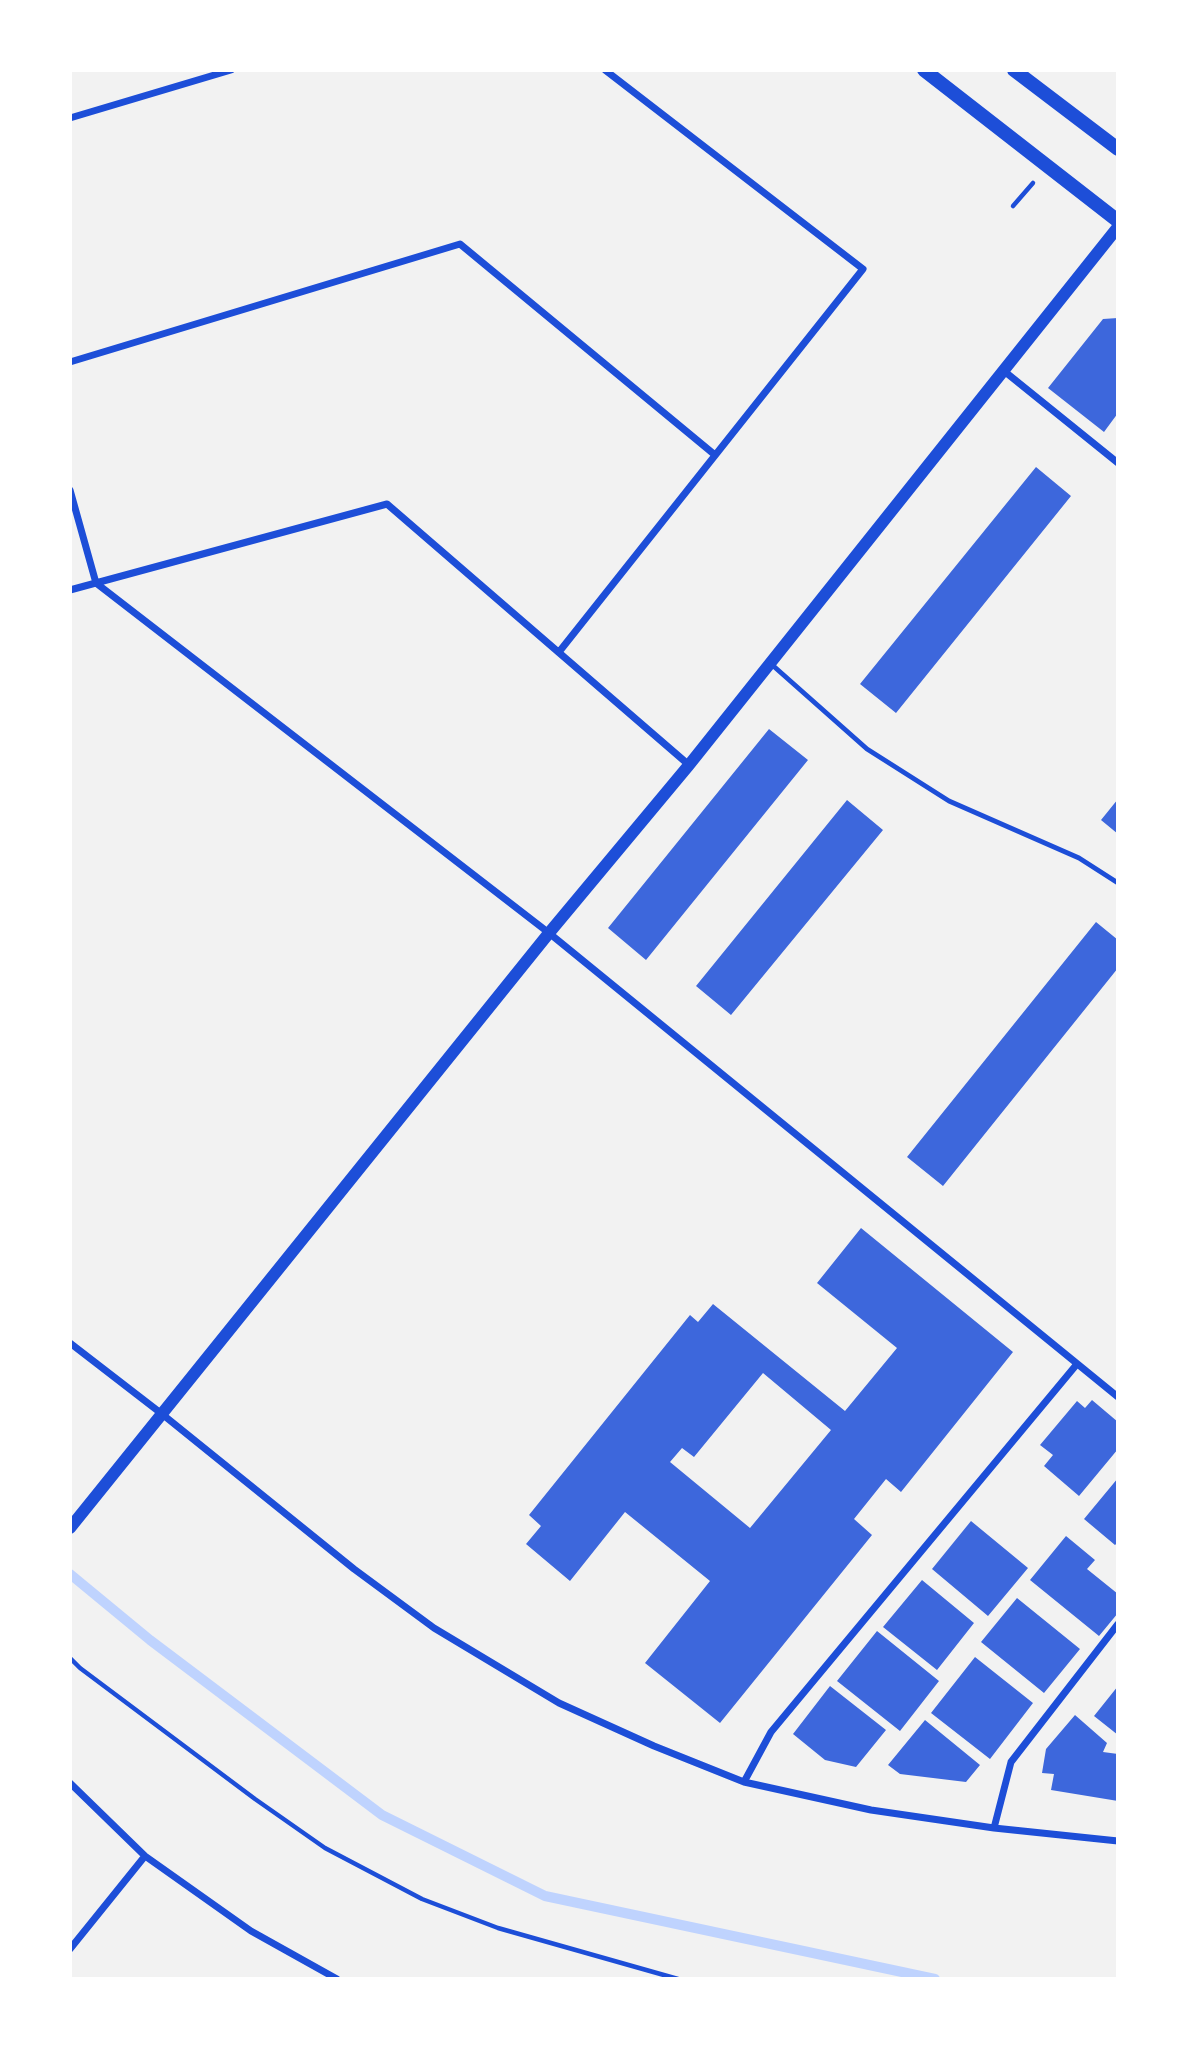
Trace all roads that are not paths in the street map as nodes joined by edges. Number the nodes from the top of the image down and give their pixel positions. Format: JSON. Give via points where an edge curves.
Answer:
{"nodes":[{"id":1,"x":231,"y":70,"type":"edge"},
{"id":2,"x":605,"y":70,"type":"edge"},
{"id":3,"x":924,"y":70,"type":"edge"},
{"id":4,"x":1014,"y":70,"type":"edge"},
{"id":5,"x":70,"y":118,"type":"edge"},
{"id":6,"x":1118,"y":149,"type":"edge"},
{"id":7,"x":1118,"y":221,"type":"edge"},
{"id":8,"x":1118,"y":228,"type":"edge"},
{"id":9,"x":70,"y":362,"type":"edge"},
{"id":10,"x":1003,"y":371,"type":"junction"},
{"id":11,"x":716,"y":455,"type":"junction"},
{"id":12,"x":1118,"y":463,"type":"edge"},
{"id":13,"x":70,"y":490,"type":"edge"},
{"id":14,"x":96,"y":583,"type":"junction"},
{"id":15,"x":70,"y":590,"type":"edge"},
{"id":16,"x":559,"y":652,"type":"junction"},
{"id":17,"x":771,"y":663,"type":"junction"},
{"id":18,"x":689,"y":765,"type":"junction"},
{"id":19,"x":1118,"y":883,"type":"edge"},
{"id":20,"x":549,"y":933,"type":"junction"},
{"id":21,"x":70,"y":1343,"type":"edge"},
{"id":22,"x":1077,"y":1364,"type":"junction"},
{"id":23,"x":1118,"y":1396,"type":"edge"},
{"id":24,"x":162,"y":1413,"type":"junction"},
{"id":25,"x":70,"y":1528,"type":"edge"},
{"id":26,"x":1118,"y":1624,"type":"edge"},
{"id":27,"x":744,"y":1782,"type":"junction"},
{"id":28,"x":70,"y":1783,"type":"edge"},
{"id":29,"x":994,"y":1828,"type":"junction"},
{"id":30,"x":1118,"y":1841,"type":"edge"},
{"id":31,"x":145,"y":1856,"type":"junction"},
{"id":32,"x":70,"y":1949,"type":"edge"},
{"id":33,"x":337,"y":1979,"type":"edge"}],
"edges":[{"from":1,"to":5,"type":"street"},
{"from":2,"to":11,"type":"street","via":[[863,269]]},
{"from":3,"to":7,"type":"main road"},
{"from":4,"to":6,"type":"main road"},
{"from":8,"to":10,"type":"street"},
{"from":9,"to":11,"type":"street","via":[[460,244]]},
{"from":10,"to":12,"type":"street"},
{"from":10,"to":17,"type":"street"},
{"from":11,"to":16,"type":"street"},
{"from":13,"to":14,"type":"street"},
{"from":14,"to":15,"type":"street"},
{"from":14,"to":16,"type":"street","via":[[387,504]]},
{"from":14,"to":20,"type":"street"},
{"from":16,"to":18,"type":"street"},
{"from":17,"to":18,"type":"street"},
{"from":17,"to":19,"type":"lane","via":[[867,749],[948,801],[1079,858]]},
{"from":18,"to":20,"type":"street"},
{"from":20,"to":22,"type":"street"},
{"from":20,"to":24,"type":"street"},
{"from":21,"to":24,"type":"street"},
{"from":22,"to":23,"type":"street"},
{"from":22,"to":27,"type":"street","via":[[771,1732]]},
{"from":24,"to":25,"type":"street"},
{"from":24,"to":27,"type":"street","via":[[434,1628],[559,1703]]},
{"from":26,"to":29,"type":"street","via":[[1011,1762]]},
{"from":27,"to":29,"type":"street","via":[[871,1810]]},
{"from":28,"to":31,"type":"street"},
{"from":29,"to":30,"type":"street"},
{"from":31,"to":32,"type":"street"},
{"from":31,"to":33,"type":"street","via":[[251,1931]]}]}
